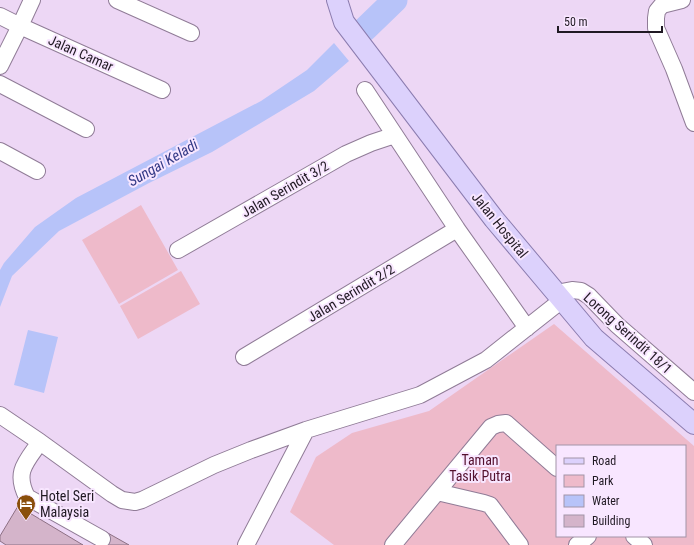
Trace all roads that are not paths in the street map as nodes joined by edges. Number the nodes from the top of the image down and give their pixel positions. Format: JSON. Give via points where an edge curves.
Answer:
{"nodes":[{"id":1,"x":32,"y":0,"type":"edge"},
{"id":2,"x":117,"y":0,"type":"edge"},
{"id":3,"x":337,"y":0,"type":"edge"},
{"id":4,"x":682,"y":0,"type":"edge"},
{"id":5,"x":0,"y":16,"type":"edge"},
{"id":6,"x":20,"y":26,"type":"junction"},
{"id":7,"x":191,"y":33,"type":"dead end"},
{"id":8,"x":0,"y":66,"type":"edge"},
{"id":9,"x":0,"y":84,"type":"edge"},
{"id":10,"x":162,"y":90,"type":"dead end"},
{"id":11,"x":365,"y":90,"type":"dead end"},
{"id":12,"x":694,"y":123,"type":"edge"},
{"id":13,"x":86,"y":130,"type":"dead end"},
{"id":14,"x":395,"y":135,"type":"junction"},
{"id":15,"x":0,"y":151,"type":"edge"},
{"id":16,"x":37,"y":171,"type":"dead end"},
{"id":17,"x":457,"y":229,"type":"junction"},
{"id":18,"x":178,"y":250,"type":"dead end"},
{"id":19,"x":559,"y":296,"type":"junction"},
{"id":20,"x":527,"y":328,"type":"junction"},
{"id":21,"x":244,"y":357,"type":"dead end"},
{"id":22,"x":694,"y":392,"type":"edge"},
{"id":23,"x":0,"y":415,"type":"edge"},
{"id":24,"x":694,"y":424,"type":"edge"},
{"id":25,"x":306,"y":430,"type":"junction"},
{"id":26,"x":40,"y":442,"type":"junction"},
{"id":27,"x":556,"y":467,"type":"edge"},
{"id":28,"x":437,"y":492,"type":"junction"},
{"id":29,"x":587,"y":537,"type":"edge"},
{"id":30,"x":635,"y":537,"type":"edge"},
{"id":31,"x":102,"y":539,"type":"dead end"},
{"id":32,"x":246,"y":545,"type":"edge"},
{"id":33,"x":393,"y":545,"type":"edge"},
{"id":34,"x":520,"y":545,"type":"edge"},
{"id":35,"x":577,"y":545,"type":"edge"},
{"id":36,"x":644,"y":545,"type":"edge"}],
"edges":[{"from":1,"to":6,"type":"street"},
{"from":2,"to":7,"type":"street"},
{"from":3,"to":19,"type":"main road","name":"Jalan Hospital","via":[[344,22],[494,219]]},
{"from":4,"to":12,"type":"street","via":[[662,5],[657,11],[656,28]]},
{"from":5,"to":6,"type":"street","name":"Jalan Camar"},
{"from":6,"to":8,"type":"street"},
{"from":6,"to":10,"type":"street","name":"Jalan Camar"},
{"from":9,"to":13,"type":"street"},
{"from":11,"to":14,"type":"street"},
{"from":14,"to":17,"type":"street"},
{"from":14,"to":18,"type":"street","name":"Jalan Serindit 3/2","via":[[346,154]]},
{"from":15,"to":16,"type":"street"},
{"from":17,"to":20,"type":"street"},
{"from":17,"to":21,"type":"street","name":"Jalan Serindit 2/2"},
{"from":19,"to":20,"type":"street"},
{"from":19,"to":22,"type":"street","name":"Lorong Serindit 18/1","via":[[572,290],[581,291],[589,296],[617,325]]},
{"from":19,"to":24,"type":"main road","name":"Jalan Hospital","via":[[594,338]]},
{"from":20,"to":25,"type":"street","via":[[486,360],[420,395]]},
{"from":23,"to":26,"type":"street"},
{"from":25,"to":26,"type":"street","via":[[228,459],[135,502],[122,500],[112,494]]},
{"from":25,"to":32,"type":"street"},
{"from":26,"to":31,"type":"street","via":[[21,474],[22,486],[27,496]]},
{"from":27,"to":28,"type":"street","via":[[506,423],[498,424],[491,427]]},
{"from":28,"to":33,"type":"street"},
{"from":28,"to":34,"type":"street","via":[[490,505]]},
{"from":29,"to":35,"type":"street"},
{"from":30,"to":36,"type":"street"}]}
